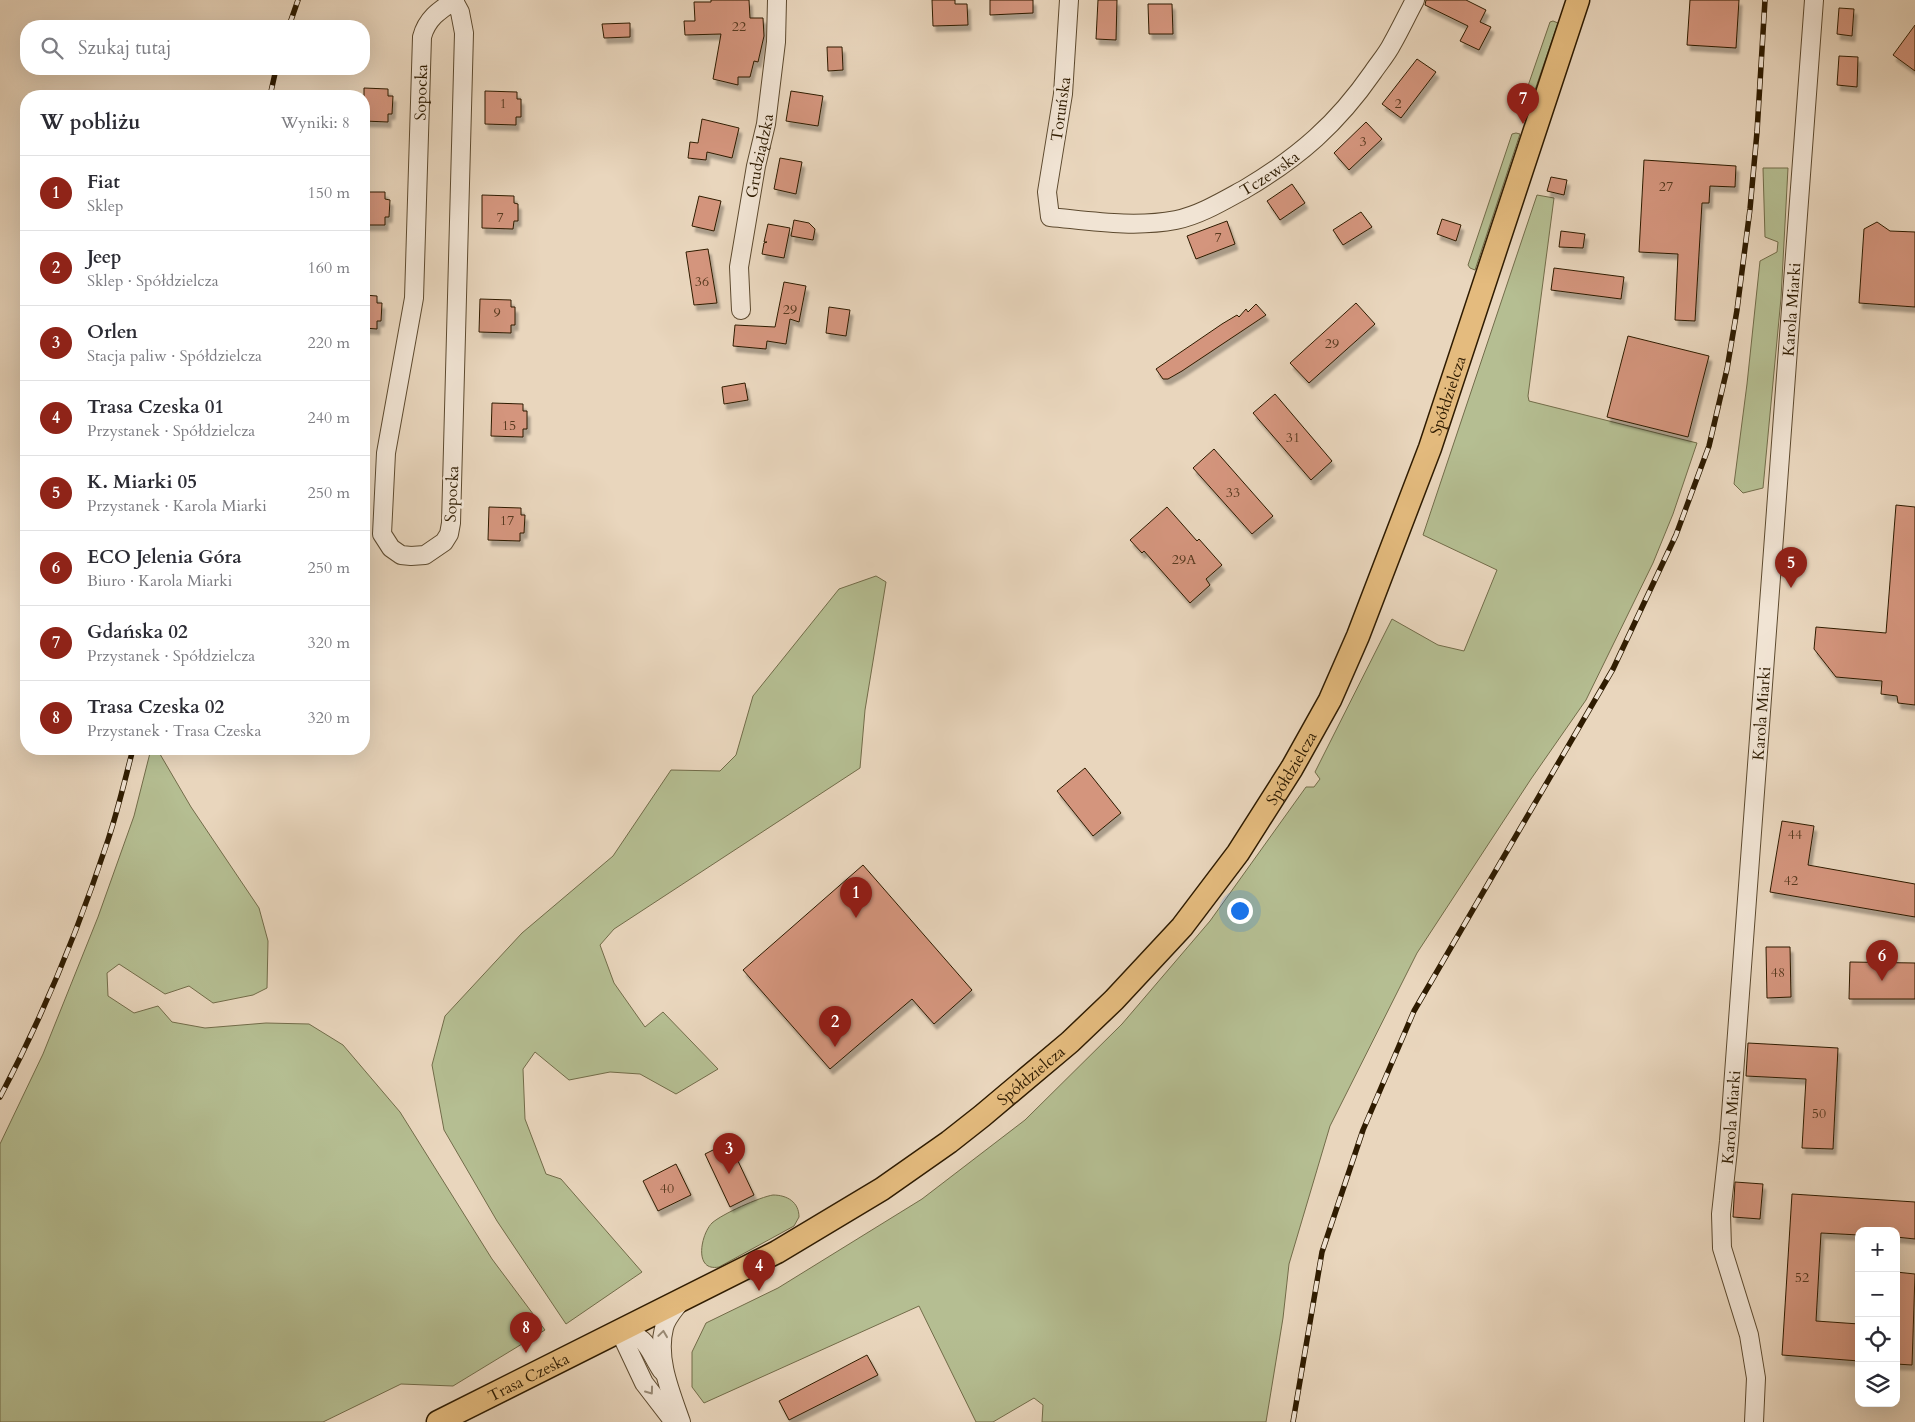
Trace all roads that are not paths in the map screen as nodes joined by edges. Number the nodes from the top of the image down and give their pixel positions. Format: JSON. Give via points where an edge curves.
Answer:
{"nodes":[{"id":1,"x":455,"y":0,"type":"edge"},
{"id":2,"x":777,"y":0,"type":"edge"},
{"id":3,"x":1069,"y":0,"type":"edge"},
{"id":4,"x":1415,"y":0,"type":"edge"},
{"id":5,"x":1578,"y":0,"type":"edge"},
{"id":6,"x":1814,"y":0,"type":"edge"},
{"id":7,"x":1050,"y":217,"type":"joint"},
{"id":8,"x":741,"y":310,"type":"dead end"},
{"id":9,"x":682,"y":1300,"type":"junction"},
{"id":10,"x":620,"y":1332,"type":"junction"},
{"id":11,"x":666,"y":1378,"type":"junction"},
{"id":12,"x":438,"y":1422,"type":"edge"},
{"id":13,"x":674,"y":1422,"type":"edge"},
{"id":14,"x":680,"y":1422,"type":"edge"},
{"id":15,"x":1754,"y":1422,"type":"edge"}],
"edges":[{"from":1,"to":1,"type":"street","name":"Sopocka","via":[[464,33],[451,523],[444,542],[424,556],[411,556],[401,555],[391,548],[382,534],[386,453],[414,298],[422,37],[428,21]]},
{"from":2,"to":8,"type":"street","name":"Grudziądzka","via":[[776,42],[766,124],[739,267]]},
{"from":3,"to":7,"type":"street","name":"Toruńska","via":[[1063,94],[1047,192]]},
{"from":4,"to":7,"type":"street","name":"Tczewska","via":[[1391,46],[1353,100],[1296,155],[1253,184],[1201,212],[1176,220],[1124,224]]},
{"from":5,"to":9,"type":"main road","name":"Spółdzielcza","via":[[1430,448],[1358,636],[1312,734],[1238,853],[1182,927],[1133,980],[1070,1042],[950,1142],[856,1206],[777,1252]]},
{"from":6,"to":15,"type":"street","name":"Karola Miarki","via":[[1721,1214],[1722,1248],[1749,1335],[1756,1378]]},
{"from":9,"to":10,"type":"main road","name":"Spółdzielcza"},
{"from":11,"to":9,"type":"street","name":"Spółdzielcza","one_way":true,"via":[[664,1328]]},
{"from":10,"to":11,"type":"street","name":"Spółdzielcza","via":[[642,1339]]},
{"from":10,"to":12,"type":"main road","name":"Trasa Czeska"},
{"from":10,"to":13,"type":"street","one_way":true,"via":[[644,1383]]},
{"from":11,"to":14,"type":"street","name":"Spółdzielcza"}]}
